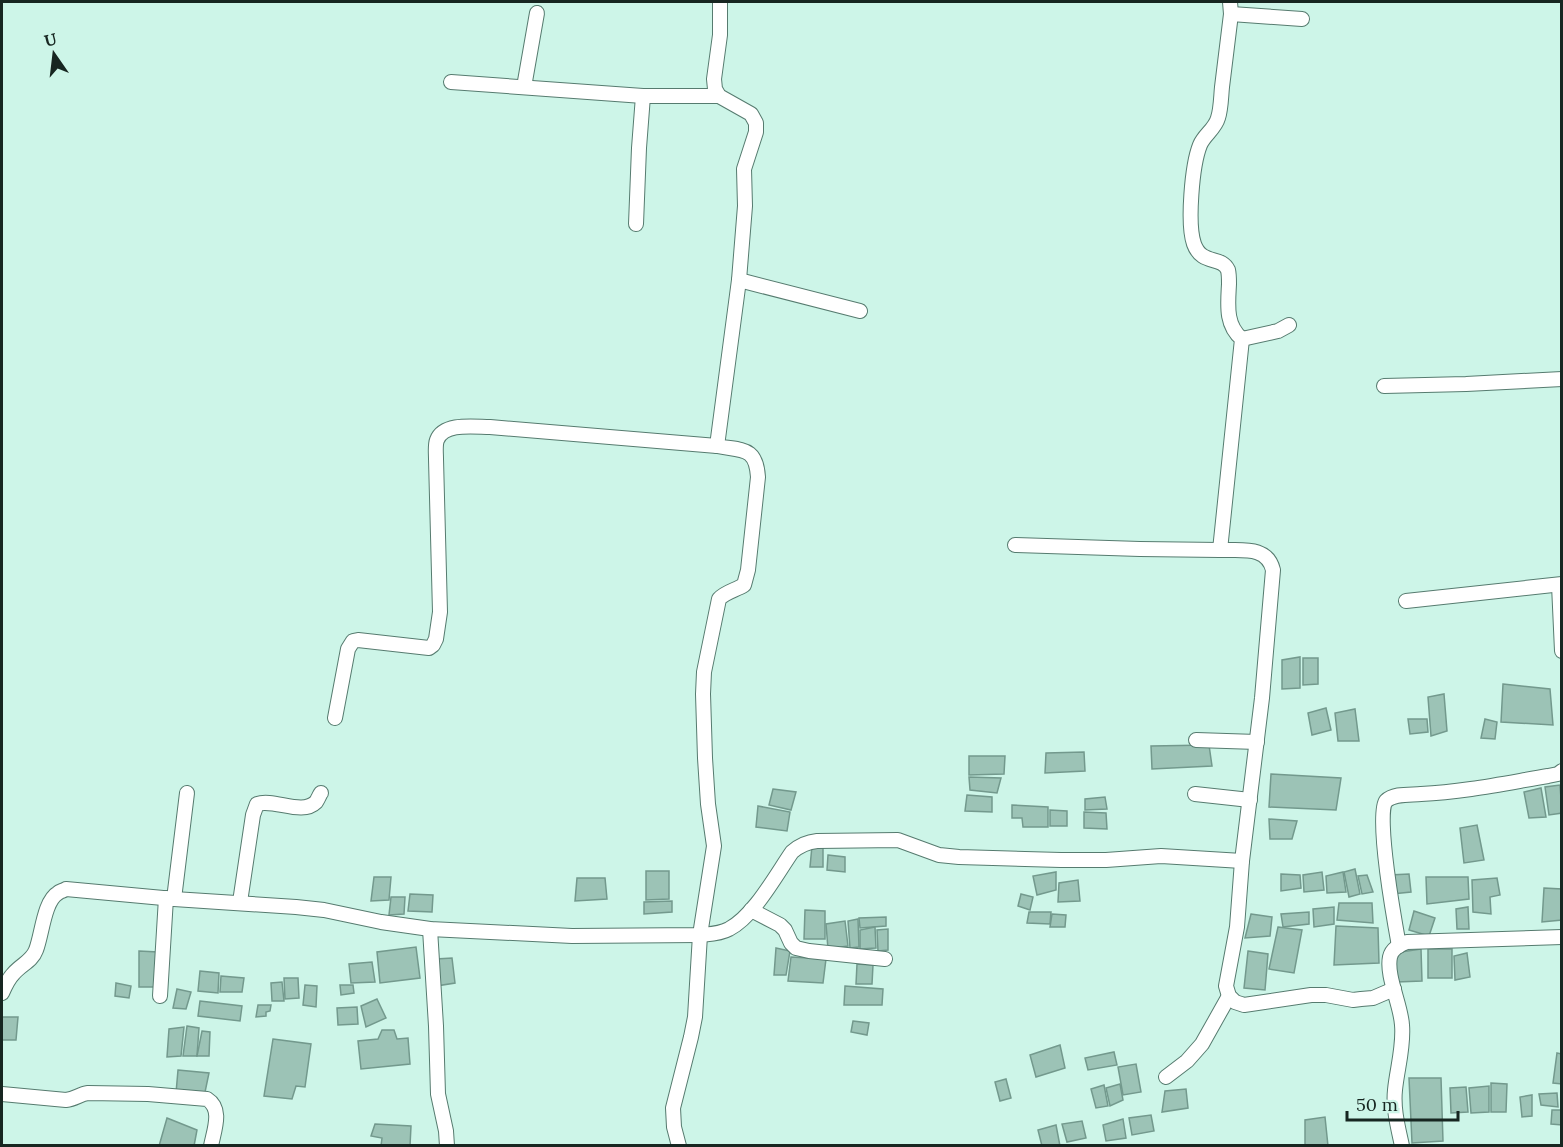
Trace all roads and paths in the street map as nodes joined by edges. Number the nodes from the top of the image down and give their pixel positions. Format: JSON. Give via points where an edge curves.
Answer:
{"nodes":[{"id":1,"x":720,"y":2,"type":"edge"},
{"id":2,"x":1231,"y":8,"type":"edge"},
{"id":3,"x":537,"y":13,"type":"dead end"},
{"id":4,"x":1302,"y":19,"type":"dead end"},
{"id":5,"x":451,"y":82,"type":"dead end"},
{"id":6,"x":524,"y":87,"type":"junction"},
{"id":7,"x":642,"y":96,"type":"junction"},
{"id":8,"x":719,"y":96,"type":"junction"},
{"id":9,"x":636,"y":224,"type":"dead end"},
{"id":10,"x":738,"y":280,"type":"junction"},
{"id":11,"x":860,"y":311,"type":"dead end"},
{"id":12,"x":1289,"y":325,"type":"dead end"},
{"id":13,"x":1242,"y":339,"type":"junction"},
{"id":14,"x":1562,"y":379,"type":"edge"},
{"id":15,"x":1384,"y":386,"type":"dead end"},
{"id":16,"x":717,"y":446,"type":"junction"},
{"id":17,"x":1015,"y":545,"type":"dead end"},
{"id":18,"x":1221,"y":550,"type":"junction"},
{"id":19,"x":1560,"y":584,"type":"edge"},
{"id":20,"x":1406,"y":601,"type":"dead end"},
{"id":21,"x":1562,"y":651,"type":"edge"},
{"id":22,"x":335,"y":718,"type":"dead end"},
{"id":23,"x":1196,"y":740,"type":"dead end"},
{"id":24,"x":1257,"y":742,"type":"junction"},
{"id":25,"x":1562,"y":771,"type":"edge"},
{"id":26,"x":187,"y":793,"type":"dead end"},
{"id":27,"x":321,"y":793,"type":"dead end"},
{"id":28,"x":1195,"y":794,"type":"dead end"},
{"id":29,"x":1250,"y":800,"type":"junction"},
{"id":30,"x":1242,"y":861,"type":"junction"},
{"id":31,"x":170,"y":899,"type":"junction"},
{"id":32,"x":240,"y":902,"type":"junction"},
{"id":33,"x":751,"y":910,"type":"junction"},
{"id":34,"x":430,"y":929,"type":"junction"},
{"id":35,"x":700,"y":935,"type":"junction"},
{"id":36,"x":1562,"y":937,"type":"edge"},
{"id":37,"x":1399,"y":946,"type":"junction"},
{"id":38,"x":885,"y":959,"type":"dead end"},
{"id":39,"x":1394,"y":990,"type":"junction"},
{"id":40,"x":2,"y":993,"type":"edge"},
{"id":41,"x":160,"y":996,"type":"dead end"},
{"id":42,"x":1229,"y":996,"type":"junction"},
{"id":43,"x":1166,"y":1077,"type":"dead end"},
{"id":44,"x":2,"y":1094,"type":"edge"},
{"id":45,"x":211,"y":1146,"type":"edge"},
{"id":46,"x":447,"y":1146,"type":"edge"},
{"id":47,"x":679,"y":1146,"type":"edge"},
{"id":48,"x":1402,"y":1146,"type":"edge"}],
"edges":[{"from":1,"to":8,"type":"street","via":[[714,79]]},
{"from":2,"to":4,"type":"street"},
{"from":2,"to":13,"type":"street","via":[[1218,118],[1200,146],[1190,231],[1201,256],[1228,270],[1229,320]]},
{"from":3,"to":6,"type":"street"},
{"from":5,"to":6,"type":"street"},
{"from":6,"to":7,"type":"street"},
{"from":7,"to":8,"type":"street"},
{"from":7,"to":9,"type":"street"},
{"from":8,"to":10,"type":"street","via":[[751,114],[756,123],[744,169]]},
{"from":10,"to":11,"type":"street"},
{"from":10,"to":16,"type":"street"},
{"from":12,"to":13,"type":"street"},
{"from":13,"to":18,"type":"street"},
{"from":14,"to":15,"type":"street"},
{"from":16,"to":22,"type":"street","via":[[490,427],[443,431],[437,441],[436,459],[440,612],[436,639],[429,648],[353,641],[348,649]]},
{"from":16,"to":35,"type":"street","via":[[748,452],[758,465],[758,477],[746,578],[744,585],[719,599],[704,672],[705,758],[714,846]]},
{"from":17,"to":18,"type":"street"},
{"from":18,"to":24,"type":"street","via":[[1264,554],[1273,570]]},
{"from":19,"to":20,"type":"street"},
{"from":19,"to":21,"type":"street"},
{"from":23,"to":24,"type":"street"},
{"from":24,"to":29,"type":"street"},
{"from":25,"to":37,"type":"street","via":[[1480,788],[1388,799],[1384,805],[1383,834]]},
{"from":26,"to":31,"type":"street"},
{"from":27,"to":32,"type":"street","via":[[316,802],[300,807],[258,804]]},
{"from":28,"to":29,"type":"street"},
{"from":29,"to":30,"type":"street"},
{"from":30,"to":33,"type":"street","via":[[1161,856],[1106,860],[959,857],[939,855],[898,840],[817,841],[792,852]]},
{"from":30,"to":42,"type":"street","via":[[1237,927],[1226,986]]},
{"from":31,"to":32,"type":"street"},
{"from":31,"to":40,"type":"street","via":[[79,890],[57,893],[47,910],[38,947],[6,982]]},
{"from":31,"to":41,"type":"street"},
{"from":32,"to":34,"type":"street","via":[[324,910]]},
{"from":33,"to":35,"type":"street","via":[[720,933]]},
{"from":33,"to":38,"type":"street","via":[[780,925],[796,948]]},
{"from":34,"to":35,"type":"street","via":[[562,935]]},
{"from":34,"to":46,"type":"street","via":[[438,1094]]},
{"from":35,"to":47,"type":"street","via":[[691,1037],[673,1108]]},
{"from":36,"to":37,"type":"street","via":[[1407,942]]},
{"from":37,"to":39,"type":"street","via":[[1391,952],[1390,960]]},
{"from":39,"to":42,"type":"street","via":[[1373,998],[1311,995],[1244,1005]]},
{"from":39,"to":48,"type":"street","via":[[1402,1024],[1395,1106]]},
{"from":42,"to":43,"type":"street","via":[[1202,1044]]},
{"from":44,"to":45,"type":"street","via":[[66,1100],[88,1093],[207,1099],[217,1112]]}]}
